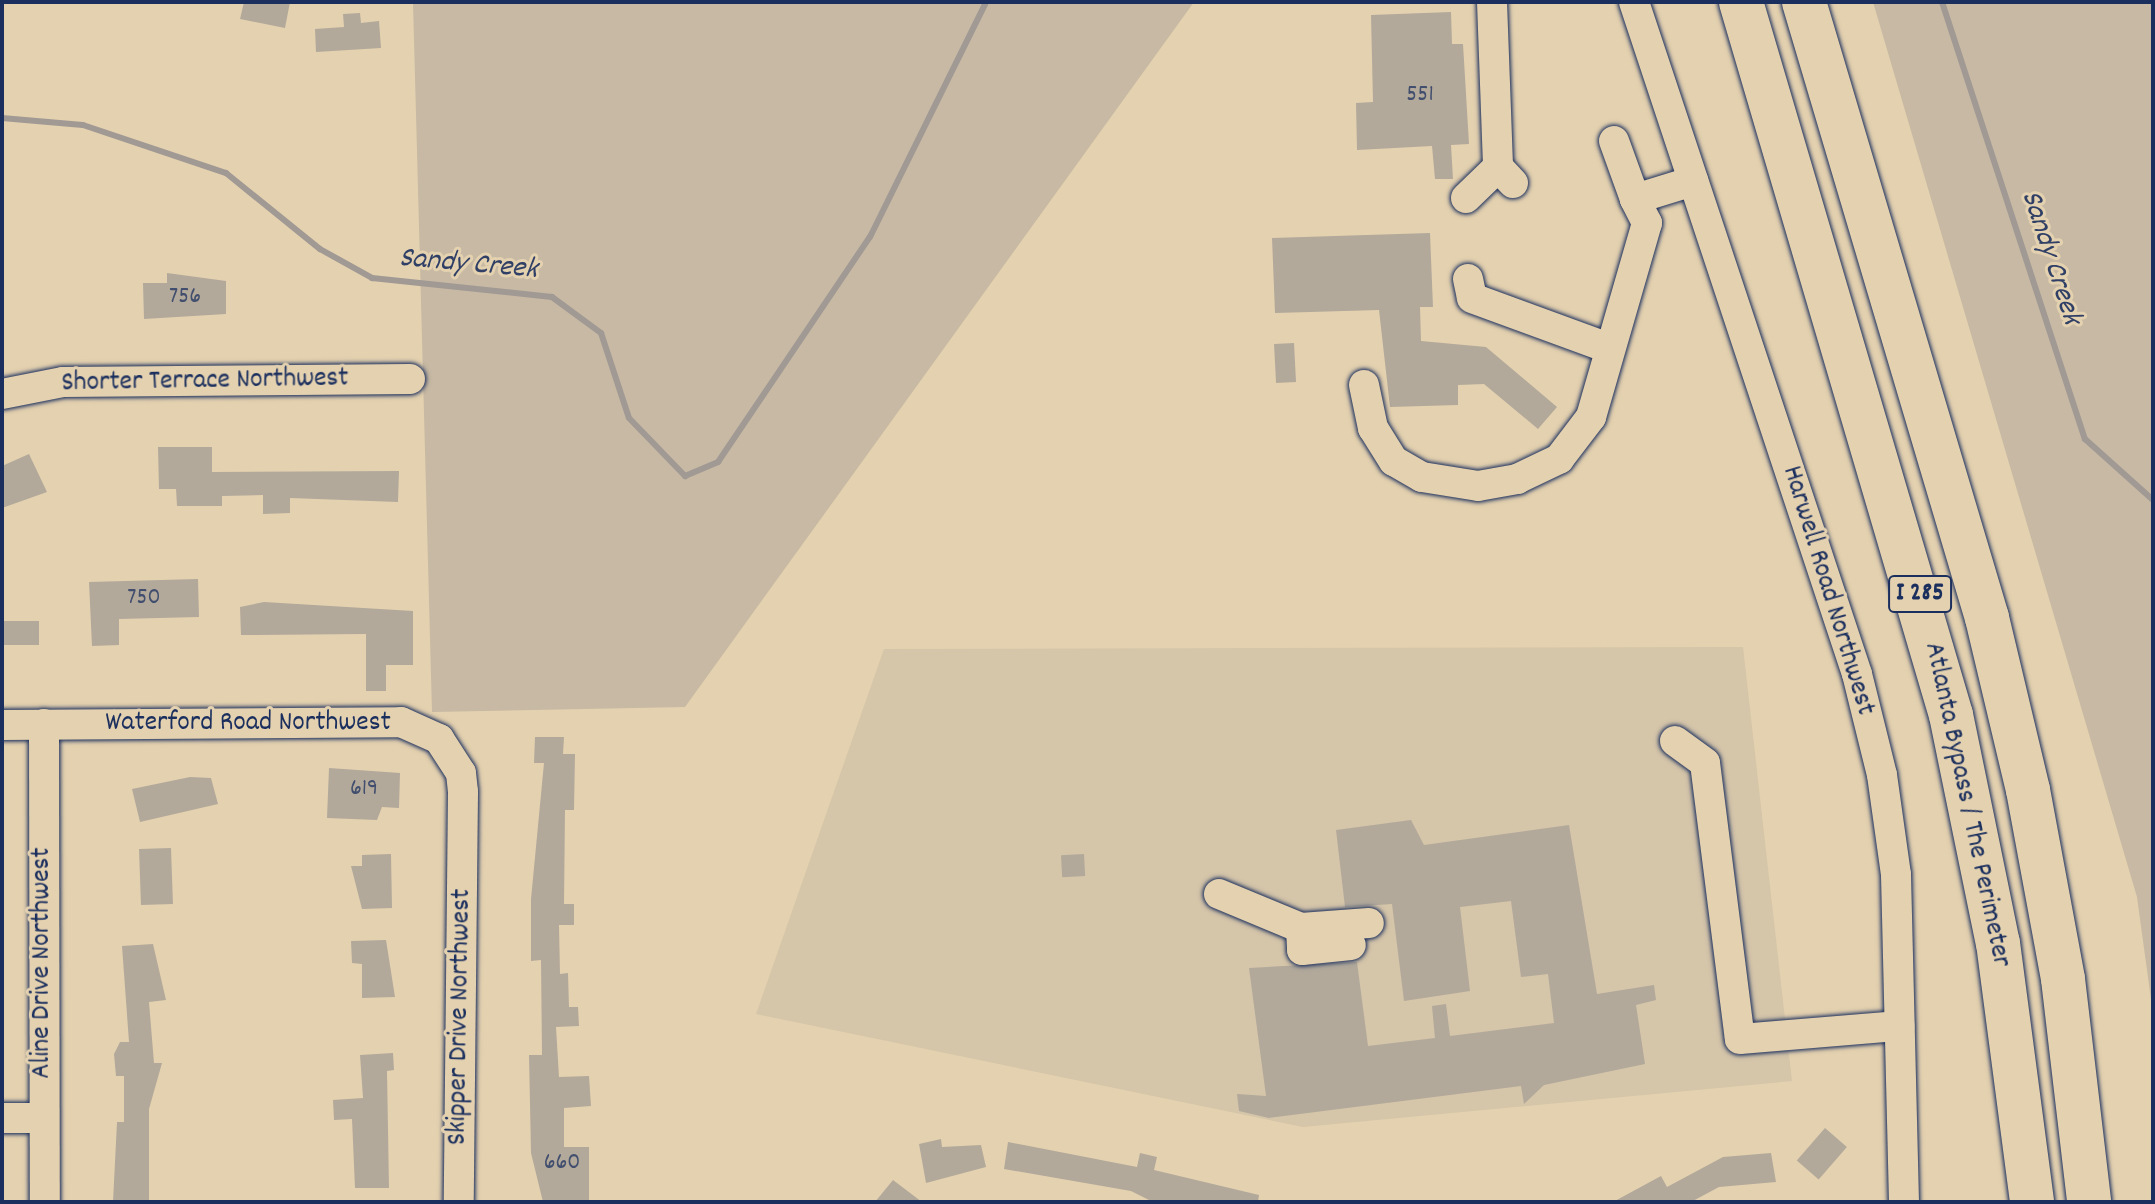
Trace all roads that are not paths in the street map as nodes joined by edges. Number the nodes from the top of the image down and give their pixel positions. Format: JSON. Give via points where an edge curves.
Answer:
{"nodes":[{"id":1,"x":1492,"y":2,"type":"edge"},
{"id":2,"x":1634,"y":2,"type":"edge"},
{"id":3,"x":1741,"y":2,"type":"edge"},
{"id":4,"x":1804,"y":2,"type":"edge"},
{"id":5,"x":1614,"y":141,"type":"dead end"},
{"id":6,"x":1693,"y":181,"type":"junction"},
{"id":7,"x":1466,"y":198,"type":"dead end"},
{"id":8,"x":1635,"y":199,"type":"junction"},
{"id":9,"x":1468,"y":279,"type":"dead end"},
{"id":10,"x":1609,"y":348,"type":"junction"},
{"id":11,"x":410,"y":379,"type":"dead end"},
{"id":12,"x":1364,"y":385,"type":"dead end"},
{"id":13,"x":2,"y":394,"type":"edge"},
{"id":14,"x":44,"y":724,"type":"junction"},
{"id":15,"x":2,"y":725,"type":"edge"},
{"id":16,"x":1675,"y":741,"type":"dead end"},
{"id":17,"x":463,"y":832,"type":"joint"},
{"id":18,"x":1219,"y":894,"type":"dead end"},
{"id":19,"x":1360,"y":934,"type":"dead end"},
{"id":20,"x":1899,"y":1026,"type":"junction"},
{"id":21,"x":2,"y":1118,"type":"edge"},
{"id":22,"x":43,"y":1118,"type":"junction"},
{"id":23,"x":45,"y":1202,"type":"edge"},
{"id":24,"x":459,"y":1202,"type":"edge"},
{"id":25,"x":1904,"y":1202,"type":"edge"},
{"id":26,"x":2032,"y":1202,"type":"edge"},
{"id":27,"x":2089,"y":1202,"type":"edge"}],
"edges":[{"from":1,"to":7,"type":"street","via":[[1505,175]]},
{"from":2,"to":6,"type":"street","name":"Harwell Road Northwest"},
{"from":3,"to":26,"type":"highway","name":"Atlanta Bypass / The Perimeter","number":"I 285","via":[[1951,715],[1998,943]]},
{"from":4,"to":27,"type":"highway","number":"I 285","via":[[1987,618],[2028,790],[2063,979]]},
{"from":5,"to":8,"type":"street"},
{"from":6,"to":8,"type":"street"},
{"from":6,"to":20,"type":"street","name":"Harwell Road Northwest","via":[[1857,674],[1896,875]]},
{"from":8,"to":10,"type":"street","via":[[1647,223]]},
{"from":9,"to":10,"type":"street","via":[[1472,298],[1518,310]]},
{"from":10,"to":12,"type":"street","via":[[1591,417],[1559,459],[1517,479],[1478,486],[1422,477],[1394,461],[1373,428]]},
{"from":11,"to":13,"type":"street","name":"Shorter Terrace Northwest","via":[[63,382]]},
{"from":14,"to":15,"type":"street","name":"Waterford Road Northwest"},
{"from":14,"to":17,"type":"street","name":"Waterford Road Northwest","via":[[401,722],[430,733],[452,754],[461,773]]},
{"from":14,"to":22,"type":"street","name":"Aline Drive Northwest"},
{"from":16,"to":20,"type":"street","via":[[1705,763],[1740,1039]]},
{"from":17,"to":24,"type":"street","name":"Skipper Drive Northwest"},
{"from":18,"to":19,"type":"street","via":[[1294,944]]},
{"from":20,"to":25,"type":"street","name":"Harwell Road Northwest"},
{"from":21,"to":22,"type":"street"},
{"from":22,"to":23,"type":"street","name":"Aline Drive Northwest"}]}
